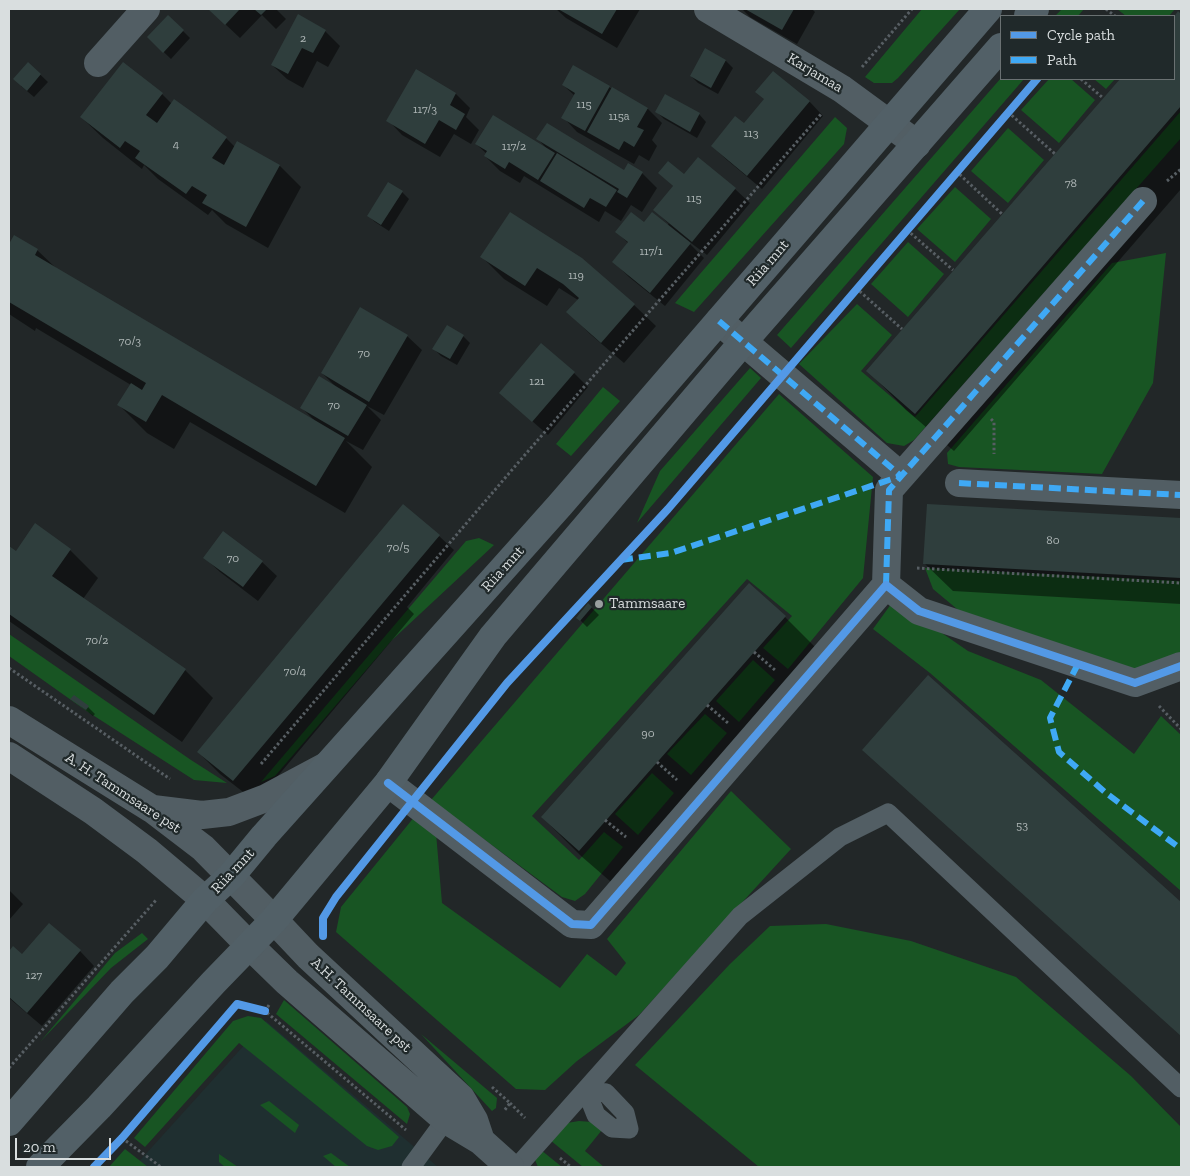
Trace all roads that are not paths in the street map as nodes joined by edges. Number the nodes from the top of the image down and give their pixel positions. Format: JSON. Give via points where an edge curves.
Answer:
{"nodes":[{"id":1,"x":146,"y":9,"type":"edge"},
{"id":2,"x":708,"y":9,"type":"edge"},
{"id":3,"x":988,"y":9,"type":"edge"},
{"id":4,"x":1000,"y":48,"type":"edge"},
{"id":5,"x":98,"y":64,"type":"dead end"},
{"id":6,"x":889,"y":124,"type":"junction"},
{"id":7,"x":917,"y":144,"type":"junction"},
{"id":8,"x":1143,"y":201,"type":"dead end"},
{"id":9,"x":719,"y":321,"type":"junction"},
{"id":10,"x":743,"y":342,"type":"junction"},
{"id":11,"x":901,"y":476,"type":"junction"},
{"id":12,"x":959,"y":483,"type":"dead end"},
{"id":13,"x":1181,"y":495,"type":"edge"},
{"id":14,"x":886,"y":576,"type":"junction"},
{"id":15,"x":1181,"y":666,"type":"edge"},
{"id":16,"x":9,"y":720,"type":"edge"},
{"id":17,"x":9,"y":756,"type":"edge"},
{"id":18,"x":328,"y":765,"type":"junction"},
{"id":19,"x":388,"y":783,"type":"junction"},
{"id":20,"x":152,"y":809,"type":"junction"},
{"id":21,"x":230,"y":876,"type":"junction"},
{"id":22,"x":205,"y":900,"type":"junction"},
{"id":23,"x":274,"y":920,"type":"junction"},
{"id":24,"x":250,"y":946,"type":"junction"},
{"id":25,"x":1181,"y":1088,"type":"edge"},
{"id":26,"x":461,"y":1098,"type":"junction"},
{"id":27,"x":446,"y":1120,"type":"junction"},
{"id":28,"x":9,"y":1122,"type":"edge"},
{"id":29,"x":481,"y":1141,"type":"junction"},
{"id":30,"x":40,"y":1167,"type":"edge"},
{"id":31,"x":411,"y":1167,"type":"edge"},
{"id":32,"x":510,"y":1167,"type":"edge"},
{"id":33,"x":517,"y":1167,"type":"edge"}],
"edges":[{"from":1,"to":5,"type":"street"},
{"from":2,"to":6,"type":"street","name":"Karjamaa","via":[[842,90]]},
{"from":3,"to":6,"type":"main road","name":"Riia mnt"},
{"from":4,"to":7,"type":"main road"},
{"from":6,"to":7,"type":"street","name":"Karjamaa"},
{"from":6,"to":9,"type":"main road","name":"Riia mnt"},
{"from":7,"to":10,"type":"main road"},
{"from":8,"to":11,"type":"street"},
{"from":9,"to":10,"type":"street"},
{"from":9,"to":18,"type":"main road","name":"Riia mnt"},
{"from":10,"to":11,"type":"street"},
{"from":10,"to":19,"type":"main road","via":[[493,636]]},
{"from":11,"to":14,"type":"street","via":[[890,490]]},
{"from":12,"to":13,"type":"street"},
{"from":14,"to":15,"type":"street","via":[[919,611],[1135,683]]},
{"from":14,"to":19,"type":"street","via":[[591,925],[572,924]]},
{"from":16,"to":20,"type":"street","name":"A. H. Tammsaare pst"},
{"from":17,"to":22,"type":"street","name":"A. H. Tammsaare pst","via":[[132,840]]},
{"from":18,"to":20,"type":"street","via":[[266,798],[229,812],[202,815]]},
{"from":18,"to":21,"type":"main road","name":"Riia mnt"},
{"from":19,"to":23,"type":"main road"},
{"from":20,"to":21,"type":"street","name":"A. H. Tammsaare pst","via":[[204,848]]},
{"from":21,"to":22,"type":"main road","name":"Riia mnt"},
{"from":21,"to":23,"type":"street","name":"A.H. Tammsaare pst"},
{"from":22,"to":24,"type":"street","name":"A.H. Tammsaare pst"},
{"from":22,"to":28,"type":"main road","name":"Riia mnt"},
{"from":23,"to":24,"type":"main road"},
{"from":23,"to":26,"type":"street","name":"A.H. Tammsaare pst","via":[[308,956]]},
{"from":24,"to":27,"type":"street","name":"A.H. Tammsaare pst"},
{"from":24,"to":30,"type":"main road"},
{"from":25,"to":33,"type":"lane","via":[[888,813],[840,838],[740,916]]},
{"from":26,"to":27,"type":"lane"},
{"from":26,"to":29,"type":"street","name":"A.H. Tammsaare pst","via":[[474,1120]]},
{"from":27,"to":29,"type":"street","name":"A.H. Tammsaare pst"},
{"from":27,"to":31,"type":"lane"},
{"from":29,"to":32,"type":"street","name":"A.H. Tammsaare pst"}]}
